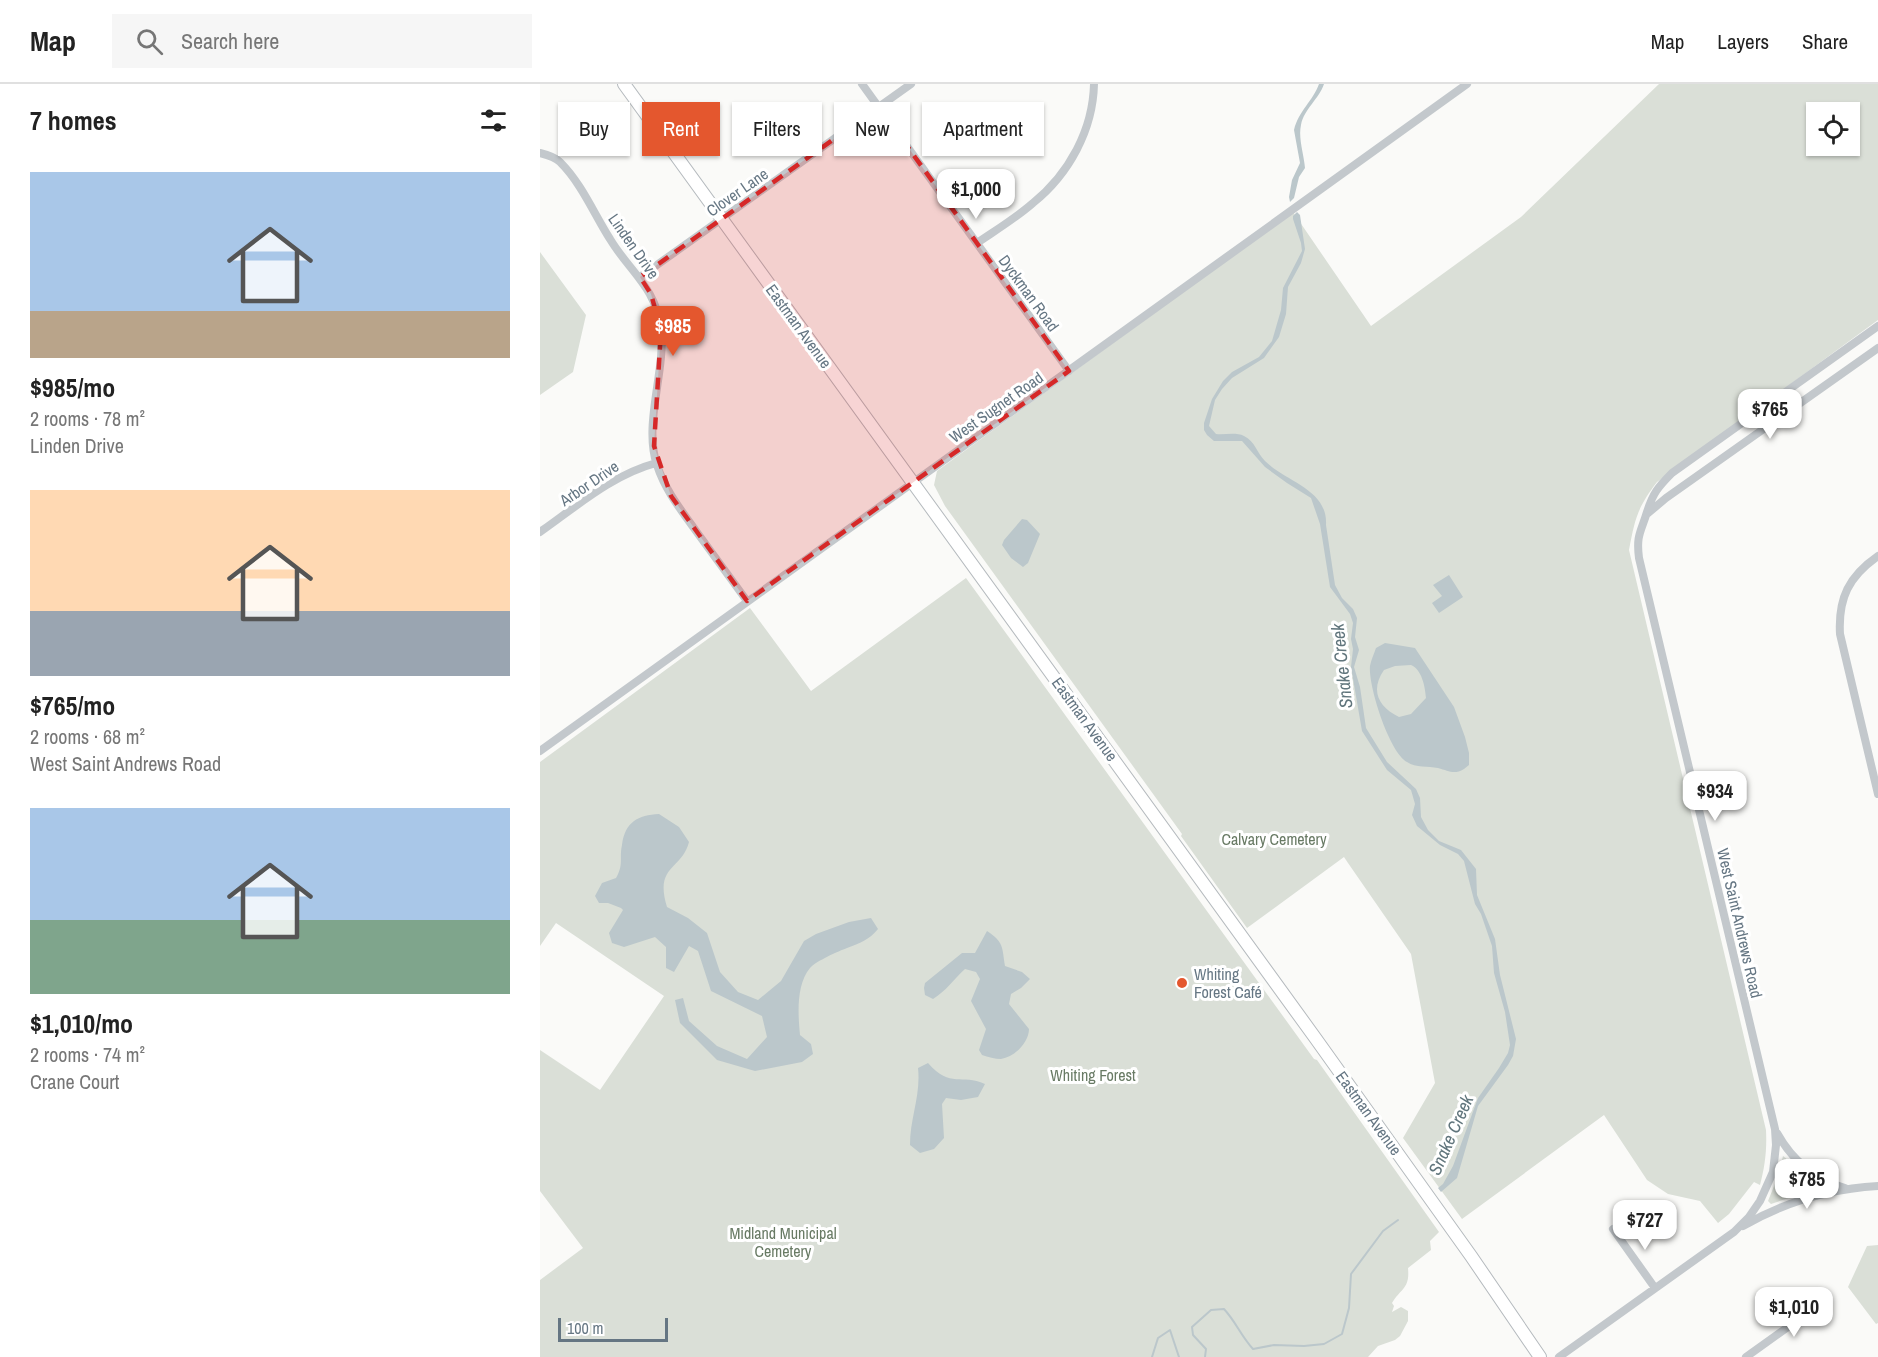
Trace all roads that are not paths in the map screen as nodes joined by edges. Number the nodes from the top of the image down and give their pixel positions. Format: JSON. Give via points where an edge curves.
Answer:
{"nodes":[{"id":1,"x":624,"y":84,"type":"edge"},
{"id":2,"x":862,"y":84,"type":"edge"},
{"id":3,"x":911,"y":84,"type":"edge"},
{"id":4,"x":1094,"y":84,"type":"edge"},
{"id":5,"x":1467,"y":84,"type":"edge"},
{"id":6,"x":875,"y":102,"type":"edge"},
{"id":7,"x":886,"y":102,"type":"edge"},
{"id":8,"x":834,"y":139,"type":"edge"},
{"id":9,"x":910,"y":150,"type":"edge"},
{"id":10,"x":540,"y":153,"type":"edge"},
{"id":11,"x":722,"y":219,"type":"junction"},
{"id":12,"x":977,"y":243,"type":"junction"},
{"id":13,"x":640,"y":277,"type":"junction"},
{"id":14,"x":1878,"y":326,"type":"edge"},
{"id":15,"x":1878,"y":348,"type":"edge"},
{"id":16,"x":1069,"y":371,"type":"junction"},
{"id":17,"x":1773,"y":401,"type":"junction"},
{"id":18,"x":1784,"y":415,"type":"junction"},
{"id":19,"x":656,"y":463,"type":"junction"},
{"id":20,"x":914,"y":481,"type":"junction"},
{"id":21,"x":1647,"y":514,"type":"junction"},
{"id":22,"x":540,"y":532,"type":"edge"},
{"id":23,"x":1878,"y":556,"type":"edge"},
{"id":24,"x":747,"y":601,"type":"junction"},
{"id":25,"x":540,"y":751,"type":"edge"},
{"id":26,"x":1878,"y":794,"type":"edge"},
{"id":27,"x":1775,"y":1129,"type":"junction"},
{"id":28,"x":1878,"y":1186,"type":"edge"},
{"id":29,"x":1849,"y":1189,"type":"junction"},
{"id":30,"x":1613,"y":1229,"type":"dead end"},
{"id":31,"x":1734,"y":1232,"type":"junction"},
{"id":32,"x":1655,"y":1288,"type":"junction"},
{"id":33,"x":1827,"y":1299,"type":"dead end"},
{"id":34,"x":1540,"y":1357,"type":"edge"},
{"id":35,"x":1559,"y":1357,"type":"edge"},
{"id":36,"x":1746,"y":1357,"type":"edge"}],
"edges":[{"from":1,"to":11,"type":"main road","name":"Eastman Avenue"},
{"from":2,"to":6,"type":"street","name":"Dyckman Road"},
{"from":3,"to":7,"type":"street","name":"Clover Lane"},
{"from":4,"to":12,"type":"street","via":[[1094,105],[1084,137],[1054,183],[1034,203]]},
{"from":5,"to":16,"type":"street","name":"West Sugnet Road"},
{"from":8,"to":11,"type":"street","name":"Clover Lane"},
{"from":9,"to":12,"type":"street","name":"Dyckman Road"},
{"from":10,"to":13,"type":"street","name":"Linden Drive","via":[[559,161],[572,177],[611,241]]},
{"from":11,"to":13,"type":"street","name":"Clover Lane"},
{"from":11,"to":20,"type":"main road","name":"Eastman Avenue"},
{"from":12,"to":16,"type":"street","name":"Dyckman Road"},
{"from":13,"to":19,"type":"street","name":"Linden Drive","via":[[658,311],[661,330],[654,417]]},
{"from":14,"to":17,"type":"street","name":"West Saint Andrews Road"},
{"from":15,"to":18,"type":"street"},
{"from":16,"to":20,"type":"street","name":"West Sugnet Road"},
{"from":17,"to":18,"type":"street"},
{"from":17,"to":21,"type":"street","name":"West Saint Andrews Road","via":[[1672,473],[1657,488]]},
{"from":18,"to":21,"type":"street"},
{"from":19,"to":22,"type":"street","name":"Arbor Drive","via":[[620,476]]},
{"from":19,"to":24,"type":"street","name":"Linden Drive","via":[[671,496]]},
{"from":20,"to":24,"type":"street","name":"West Sugnet Road"},
{"from":20,"to":34,"type":"main road","name":"Eastman Avenue","via":[[1407,1165]]},
{"from":21,"to":27,"type":"street","name":"West Saint Andrews Road","via":[[1638,534],[1639,558]]},
{"from":23,"to":26,"type":"street","via":[[1867,563],[1849,586],[1839,623]]},
{"from":24,"to":25,"type":"street","name":"West Sugnet Road"},
{"from":27,"to":29,"type":"street","name":"West Saint Andrews Road","via":[[1802,1166],[1825,1181]]},
{"from":27,"to":31,"type":"street","name":"West Saint Andrews Road","via":[[1775,1161],[1769,1185],[1761,1201]]},
{"from":28,"to":29,"type":"street"},
{"from":29,"to":31,"type":"street","via":[[1791,1202]]},
{"from":30,"to":32,"type":"street"},
{"from":31,"to":32,"type":"street","name":"West Saint Andrews Road"},
{"from":32,"to":35,"type":"street","name":"West Saint Andrews Road"},
{"from":33,"to":36,"type":"street"}]}
